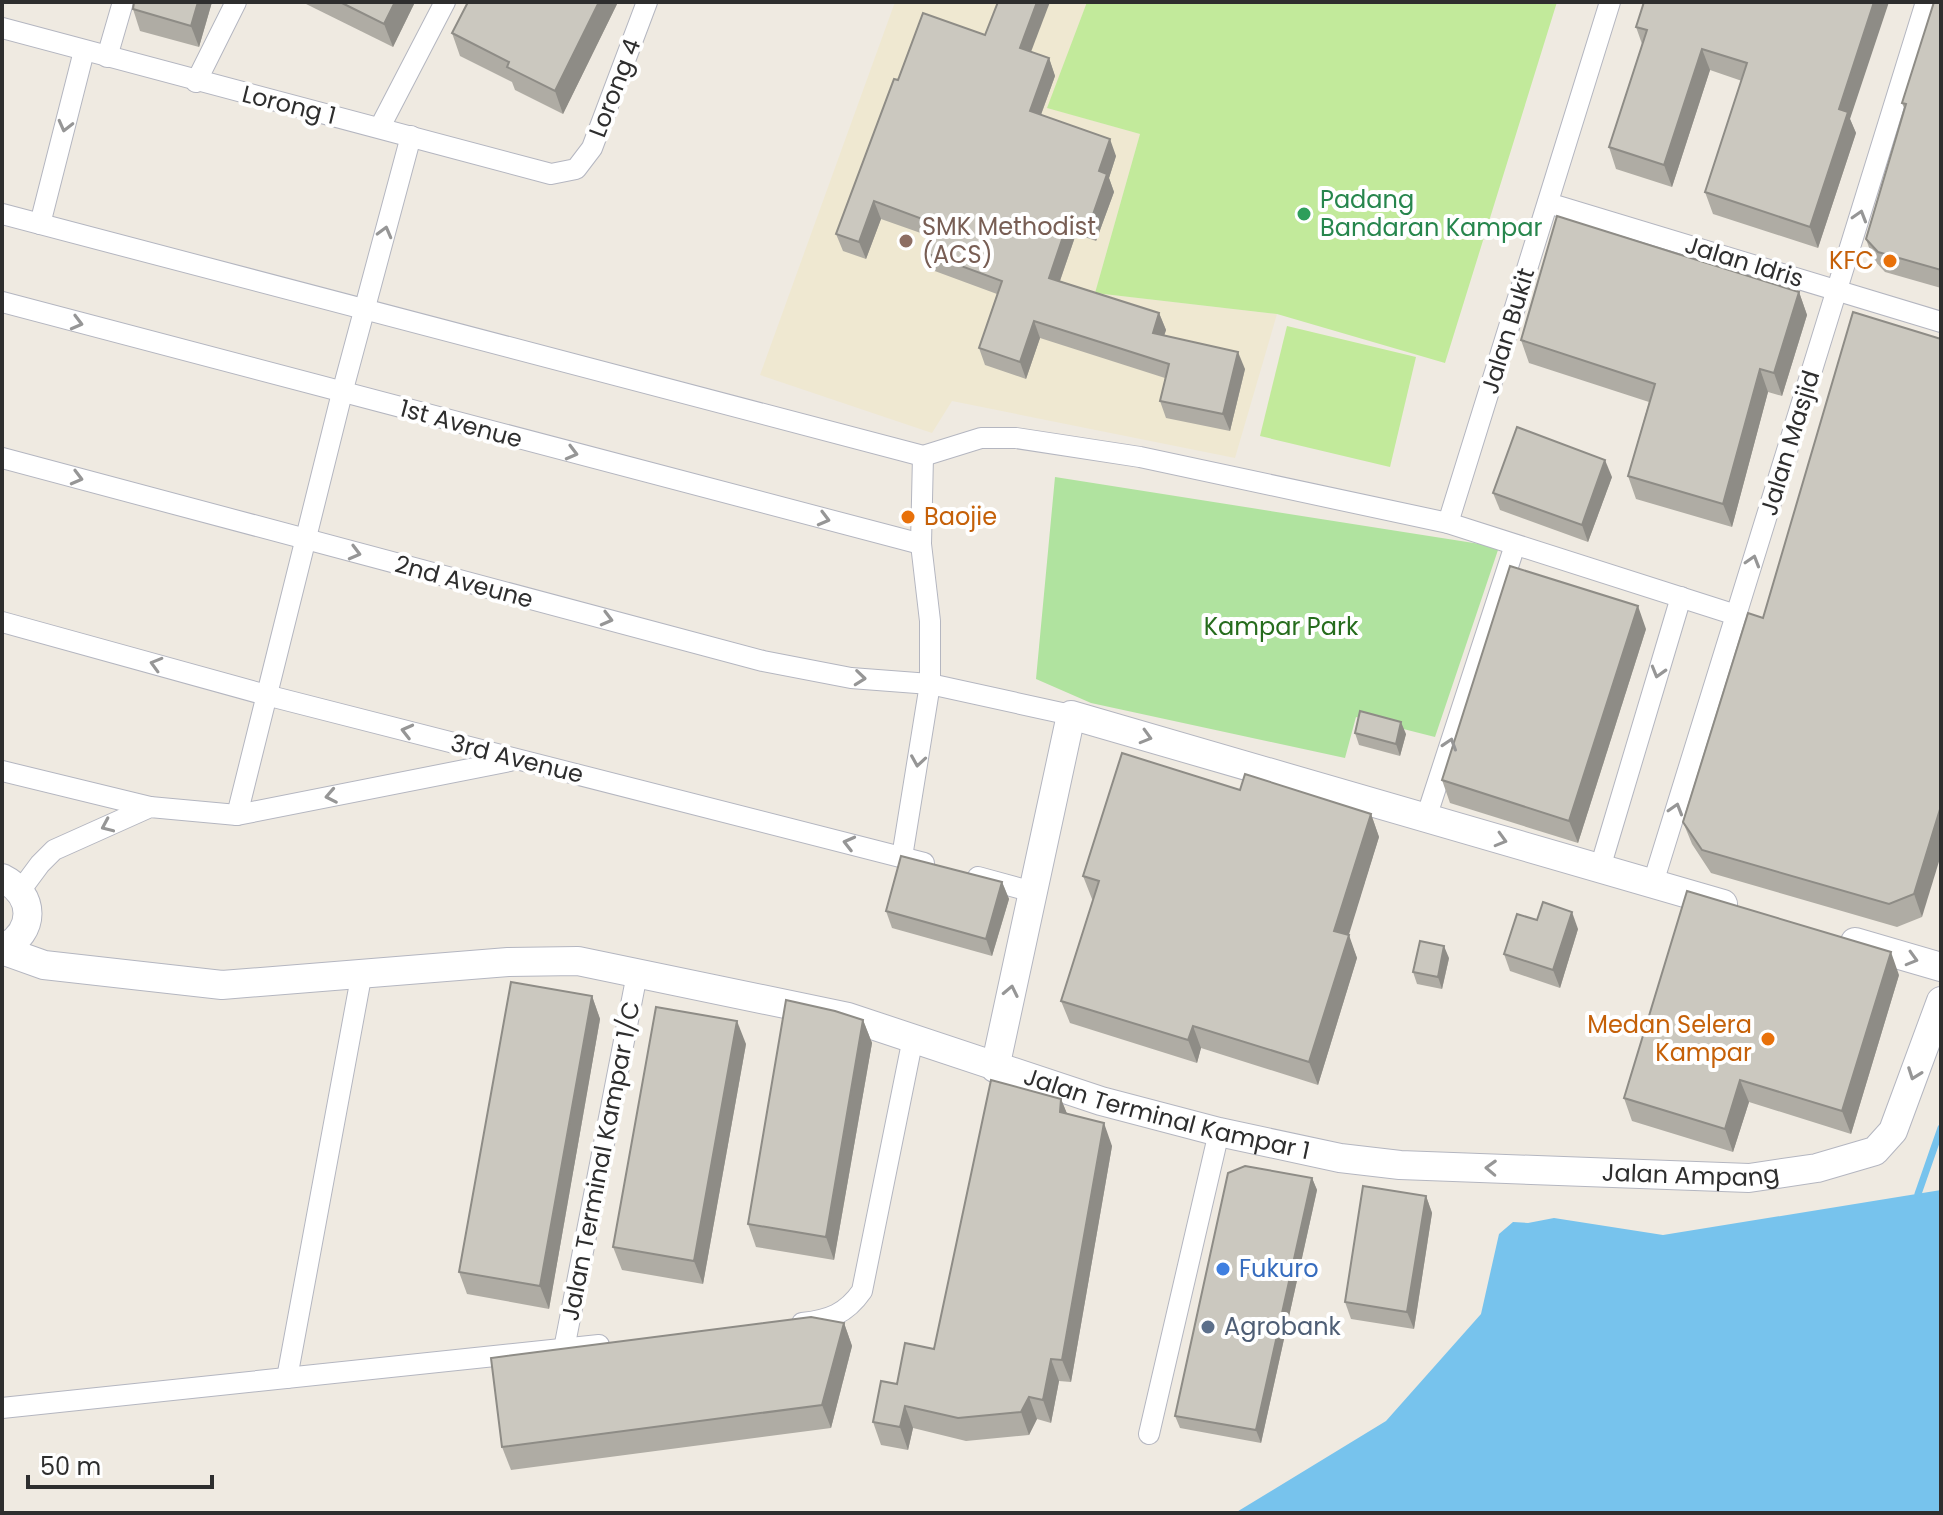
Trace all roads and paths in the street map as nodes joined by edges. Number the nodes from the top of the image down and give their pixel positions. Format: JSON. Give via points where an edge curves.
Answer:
{"nodes":[{"id":1,"x":123,"y":2,"type":"edge"},
{"id":2,"x":236,"y":2,"type":"edge"},
{"id":3,"x":445,"y":2,"type":"edge"},
{"id":4,"x":647,"y":2,"type":"edge"},
{"id":5,"x":1610,"y":2,"type":"edge"},
{"id":6,"x":1926,"y":2,"type":"edge"},
{"id":7,"x":2,"y":28,"type":"edge"},
{"id":8,"x":84,"y":51,"type":"junction"},
{"id":9,"x":107,"y":57,"type":"junction"},
{"id":10,"x":196,"y":82,"type":"junction"},
{"id":11,"x":380,"y":127,"type":"junction"},
{"id":12,"x":411,"y":136,"type":"junction"},
{"id":13,"x":576,"y":169,"type":"joint"},
{"id":14,"x":1548,"y":203,"type":"junction"},
{"id":15,"x":2,"y":214,"type":"edge"},
{"id":16,"x":40,"y":224,"type":"junction"},
{"id":17,"x":1837,"y":290,"type":"junction"},
{"id":18,"x":2,"y":302,"type":"edge"},
{"id":19,"x":365,"y":307,"type":"junction"},
{"id":20,"x":1941,"y":322,"type":"edge"},
{"id":21,"x":342,"y":393,"type":"junction"},
{"id":22,"x":923,"y":456,"type":"junction"},
{"id":23,"x":2,"y":458,"type":"edge"},
{"id":24,"x":1448,"y":523,"type":"junction"},
{"id":25,"x":305,"y":540,"type":"junction"},
{"id":26,"x":921,"y":544,"type":"junction"},
{"id":27,"x":1515,"y":545,"type":"junction"},
{"id":28,"x":1681,"y":597,"type":"junction"},
{"id":29,"x":1736,"y":615,"type":"junction"},
{"id":30,"x":2,"y":622,"type":"edge"},
{"id":31,"x":930,"y":684,"type":"junction"},
{"id":32,"x":266,"y":695,"type":"junction"},
{"id":33,"x":1071,"y":715,"type":"junction"},
{"id":34,"x":517,"y":759,"type":"junction"},
{"id":35,"x":2,"y":771,"type":"edge"},
{"id":36,"x":150,"y":807,"type":"junction"},
{"id":37,"x":237,"y":815,"type":"junction"},
{"id":38,"x":1426,"y":818,"type":"junction"},
{"id":39,"x":902,"y":857,"type":"junction"},
{"id":40,"x":1600,"y":868,"type":"junction"},
{"id":41,"x":1653,"y":883,"type":"junction"},
{"id":42,"x":11,"y":884,"type":"edge"},
{"id":43,"x":1033,"y":892,"type":"junction"},
{"id":44,"x":1753,"y":913,"type":"edge"},
{"id":45,"x":26,"y":925,"type":"junction"},
{"id":46,"x":1825,"y":934,"type":"edge"},
{"id":47,"x":2,"y":950,"type":"edge"},
{"id":48,"x":1941,"y":967,"type":"edge"},
{"id":49,"x":92,"y":969,"type":"junction"},
{"id":50,"x":362,"y":972,"type":"junction"},
{"id":51,"x":637,"y":974,"type":"junction"},
{"id":52,"x":1941,"y":1001,"type":"edge"},
{"id":53,"x":913,"y":1038,"type":"junction"},
{"id":54,"x":995,"y":1068,"type":"junction"},
{"id":55,"x":1219,"y":1132,"type":"junction"},
{"id":56,"x":1340,"y":1158,"type":"joint"},
{"id":57,"x":788,"y":1325,"type":"edge"},
{"id":58,"x":622,"y":1342,"type":"edge"},
{"id":59,"x":564,"y":1349,"type":"junction"},
{"id":60,"x":287,"y":1378,"type":"junction"},
{"id":61,"x":2,"y":1408,"type":"edge"},
{"id":62,"x":1149,"y":1434,"type":"dead end"}],
"edges":[{"from":1,"to":9,"type":"street"},
{"from":2,"to":10,"type":"street"},
{"from":3,"to":11,"type":"street"},
{"from":4,"to":13,"type":"street","name":"Lorong 4","via":[[592,148]]},
{"from":5,"to":14,"type":"street","name":"Jalan Bukit"},
{"from":17,"to":6,"type":"street","name":"Jalan Masjid","one_way":true},
{"from":7,"to":8,"type":"street","name":"Lorong 1"},
{"from":8,"to":9,"type":"street","name":"Lorong 1"},
{"from":8,"to":16,"type":"street","one_way":true},
{"from":9,"to":10,"type":"street","name":"Lorong 1"},
{"from":10,"to":11,"type":"street","name":"Lorong 1"},
{"from":11,"to":12,"type":"street","name":"Lorong 1"},
{"from":12,"to":13,"type":"street","name":"Lorong 1","via":[[551,174]]},
{"from":19,"to":12,"type":"street","one_way":true},
{"from":14,"to":17,"type":"street","name":"Jalan Idris"},
{"from":14,"to":24,"type":"street","name":"Jalan Bukit"},
{"from":15,"to":16,"type":"street"},
{"from":16,"to":19,"type":"street"},
{"from":17,"to":20,"type":"street","name":"Jalan Idris"},
{"from":29,"to":17,"type":"street","name":"Jalan Masjid","one_way":true},
{"from":18,"to":21,"type":"street","name":"1st Avenue","one_way":true},
{"from":19,"to":21,"type":"street"},
{"from":19,"to":22,"type":"street"},
{"from":21,"to":25,"type":"street"},
{"from":21,"to":26,"type":"street","name":"1st Avenue","one_way":true},
{"from":22,"to":24,"type":"street","via":[[981,438],[1016,438],[1140,457]]},
{"from":22,"to":26,"type":"street"},
{"from":23,"to":25,"type":"street","name":"2nd Aveune","one_way":true},
{"from":24,"to":27,"type":"street"},
{"from":25,"to":31,"type":"street","name":"2nd Aveune","one_way":true,"via":[[763,661],[851,678]]},
{"from":25,"to":32,"type":"street"},
{"from":26,"to":31,"type":"street","via":[[930,621]]},
{"from":27,"to":28,"type":"street"},
{"from":38,"to":27,"type":"street","one_way":true},
{"from":28,"to":29,"type":"street"},
{"from":28,"to":40,"type":"street","one_way":true},
{"from":41,"to":29,"type":"street","name":"Jalan Masjid","one_way":true},
{"from":32,"to":30,"type":"street","name":"3rd Avenue","one_way":true},
{"from":31,"to":33,"type":"street","name":"2nd Aveune"},
{"from":31,"to":39,"type":"street","one_way":true},
{"from":34,"to":32,"type":"street","name":"3rd Avenue","one_way":true},
{"from":32,"to":37,"type":"street"},
{"from":33,"to":38,"type":"street","one_way":true},
{"from":33,"to":43,"type":"street"},
{"from":34,"to":37,"type":"street","one_way":true},
{"from":39,"to":34,"type":"street","name":"3rd Avenue","one_way":true},
{"from":35,"to":36,"type":"street"},
{"from":36,"to":37,"type":"street"},
{"from":36,"to":42,"type":"street","one_way":true,"via":[[54,850]]},
{"from":38,"to":40,"type":"street","one_way":true},
{"from":39,"to":43,"type":"street","name":"3rd Avenue"},
{"from":40,"to":41,"type":"street"},
{"from":41,"to":44,"type":"street"},
{"from":42,"to":45,"type":"street","via":[[26,902]]},
{"from":54,"to":43,"type":"street","one_way":true},
{"from":45,"to":47,"type":"street","via":[[21,936]]},
{"from":45,"to":49,"type":"street","via":[[57,952]]},
{"from":46,"to":48,"type":"street","one_way":true},
{"from":47,"to":49,"type":"street","name":"Jalan Terminal Kampar 1","via":[[44,965]]},
{"from":49,"to":50,"type":"street","name":"Jalan Terminal Kampar 1","via":[[222,985]]},
{"from":50,"to":51,"type":"street","name":"Jalan Terminal Kampar 1","via":[[578,961]]},
{"from":50,"to":60,"type":"street"},
{"from":51,"to":53,"type":"street","name":"Jalan Terminal Kampar 1","via":[[848,1017]]},
{"from":51,"to":59,"type":"street","name":"Jalan Terminal Kampar 1/C"},
{"from":52,"to":56,"type":"street","name":"Jalan Ampang","one_way":true,"via":[[1893,1131],[1875,1151],[1817,1168],[1749,1178],[1400,1165]]},
{"from":53,"to":54,"type":"street","name":"Jalan Terminal Kampar 1"},
{"from":53,"to":57,"type":"street","via":[[862,1291],[838,1316]]},
{"from":54,"to":55,"type":"street","name":"Jalan Terminal Kampar 1"},
{"from":55,"to":56,"type":"street","name":"Jalan Terminal Kampar 1"},
{"from":55,"to":62,"type":"street"},
{"from":58,"to":59,"type":"street"},
{"from":59,"to":60,"type":"street"},
{"from":60,"to":61,"type":"street"}]}
